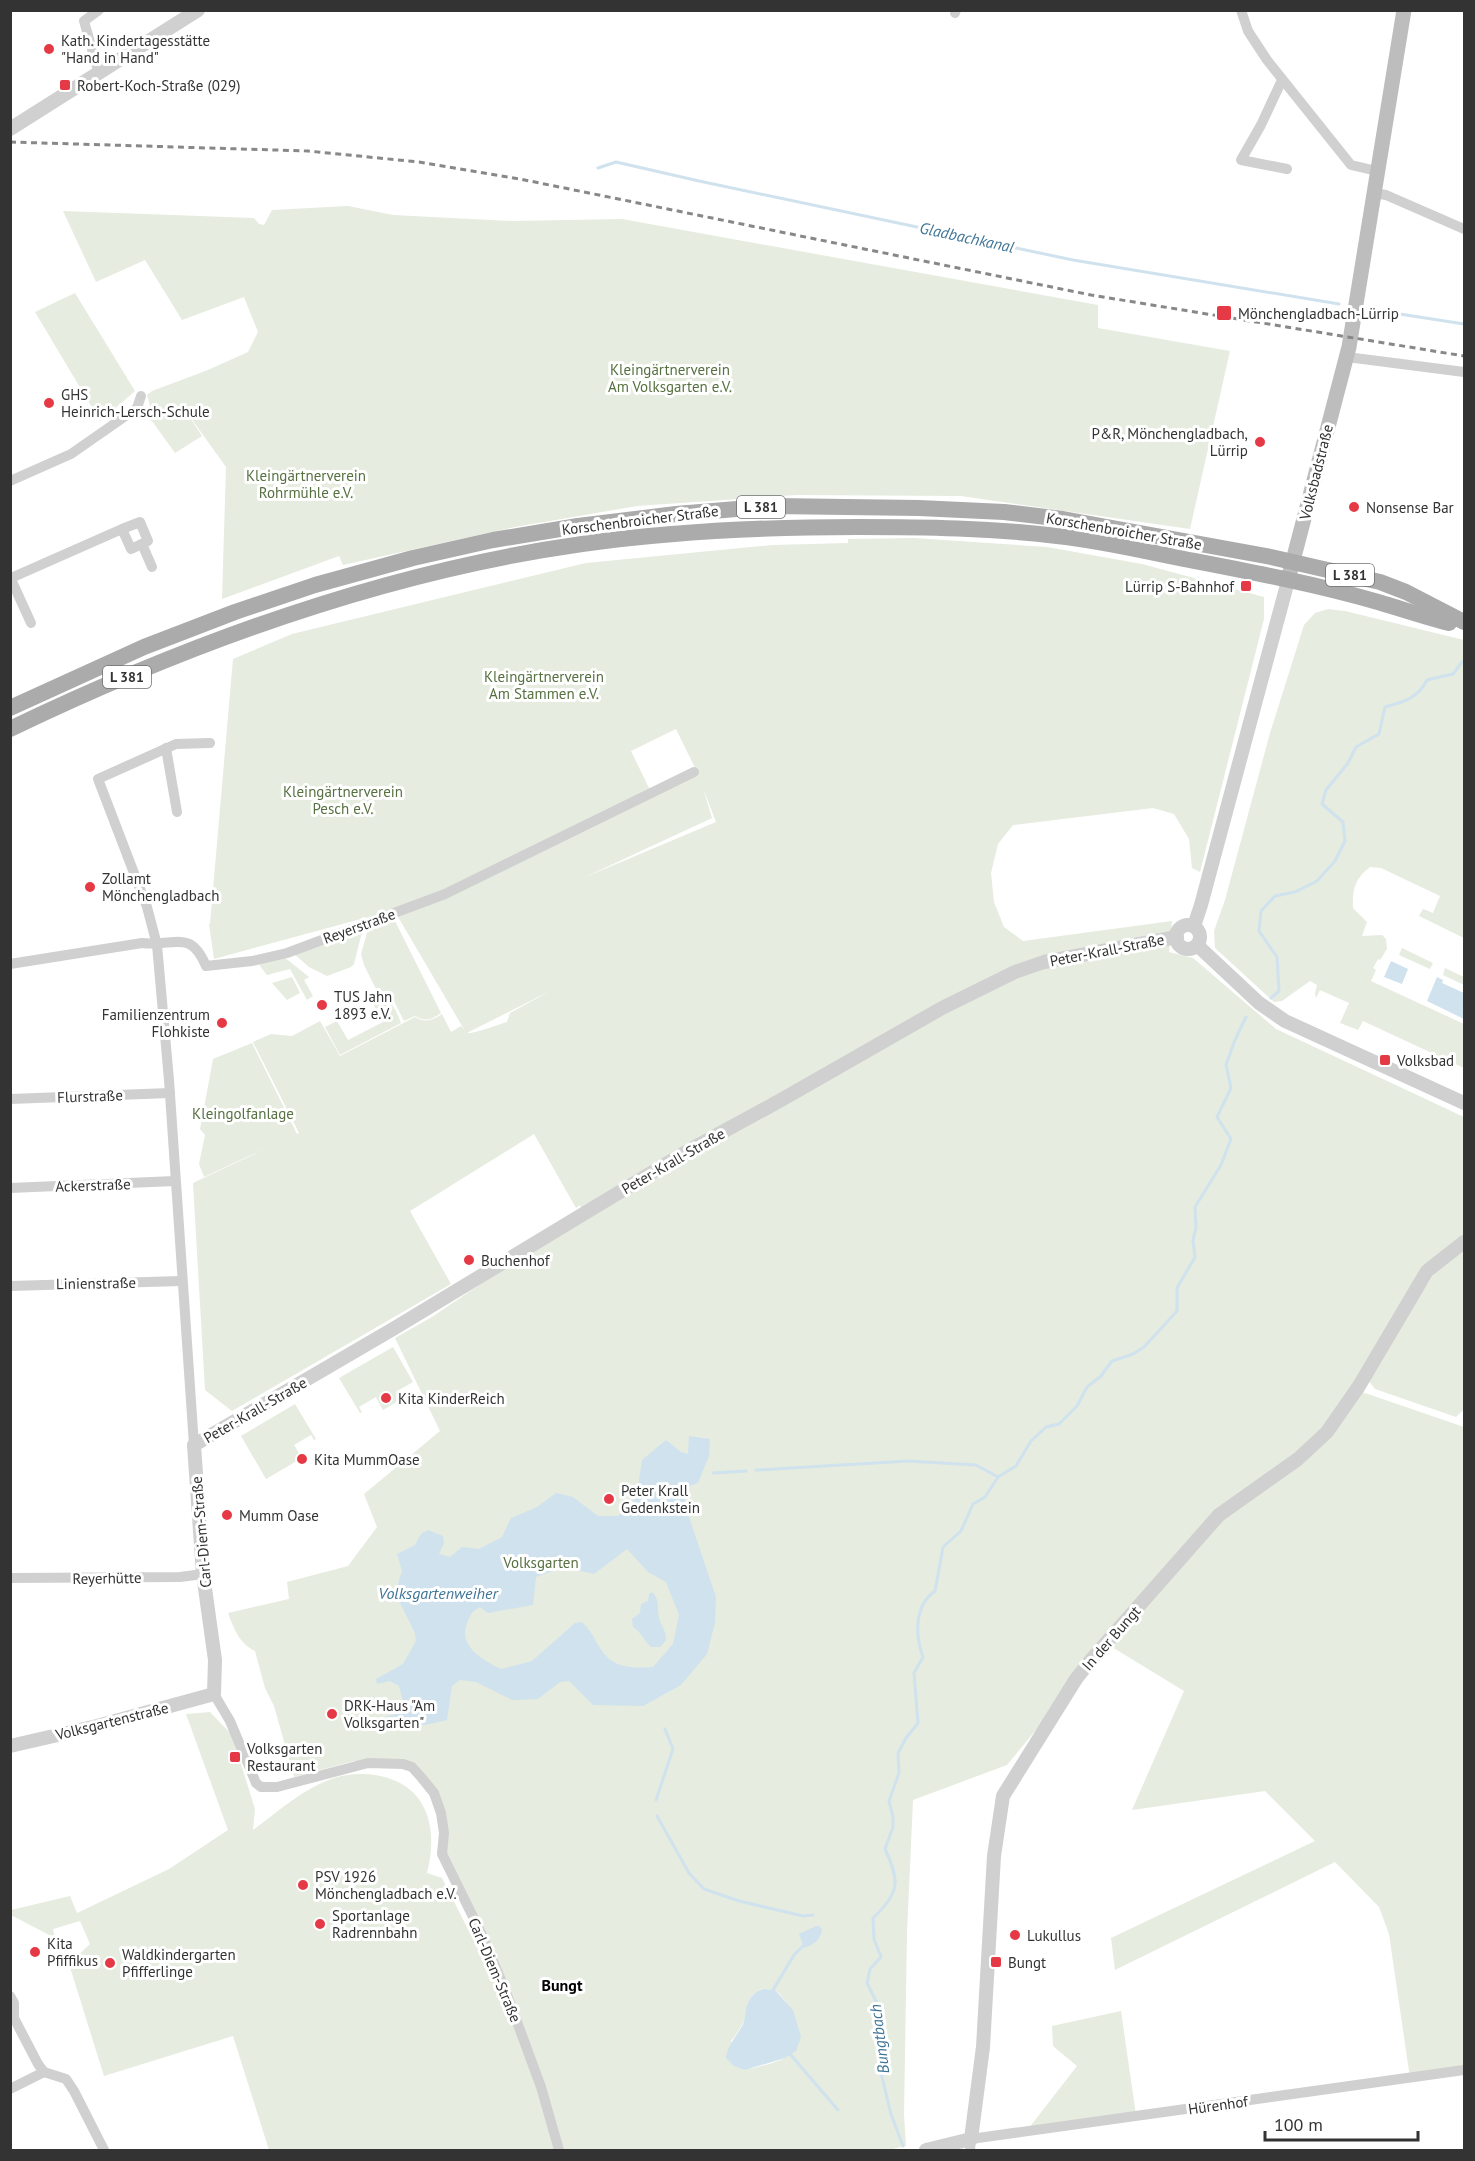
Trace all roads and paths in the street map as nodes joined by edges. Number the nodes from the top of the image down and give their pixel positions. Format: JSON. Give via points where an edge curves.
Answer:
{"nodes":[{"id":1,"x":99,"y":10,"type":"edge"},
{"id":2,"x":198,"y":10,"type":"edge"},
{"id":3,"x":1241,"y":10,"type":"edge"},
{"id":4,"x":1404,"y":10,"type":"edge"},
{"id":5,"x":99,"y":74,"type":"junction"},
{"id":6,"x":1282,"y":80,"type":"junction"},
{"id":7,"x":10,"y":129,"type":"edge"},
{"id":8,"x":1287,"y":169,"type":"dead end"},
{"id":9,"x":1377,"y":171,"type":"junction"},
{"id":10,"x":1374,"y":193,"type":"junction"},
{"id":11,"x":1464,"y":230,"type":"edge"},
{"id":12,"x":1347,"y":357,"type":"junction"},
{"id":13,"x":1464,"y":372,"type":"edge"},
{"id":14,"x":141,"y":396,"type":"dead end"},
{"id":15,"x":10,"y":481,"type":"edge"},
{"id":16,"x":122,"y":529,"type":"junction"},
{"id":17,"x":142,"y":544,"type":"junction"},
{"id":18,"x":1293,"y":562,"type":"junction"},
{"id":19,"x":152,"y":567,"type":"dead end"},
{"id":20,"x":11,"y":577,"type":"edge"},
{"id":21,"x":1288,"y":581,"type":"junction"},
{"id":22,"x":31,"y":623,"type":"dead end"},
{"id":23,"x":1464,"y":624,"type":"edge"},
{"id":24,"x":10,"y":708,"type":"edge"},
{"id":25,"x":10,"y":729,"type":"edge"},
{"id":26,"x":210,"y":743,"type":"dead end"},
{"id":27,"x":166,"y":748,"type":"junction"},
{"id":28,"x":694,"y":772,"type":"dead end"},
{"id":29,"x":177,"y":812,"type":"dead end"},
{"id":30,"x":1194,"y":926,"type":"junction"},
{"id":31,"x":1177,"y":937,"type":"junction"},
{"id":32,"x":157,"y":945,"type":"junction"},
{"id":33,"x":1197,"y":945,"type":"junction"},
{"id":34,"x":10,"y":964,"type":"edge"},
{"id":35,"x":170,"y":1092,"type":"junction"},
{"id":36,"x":10,"y":1099,"type":"edge"},
{"id":37,"x":1464,"y":1103,"type":"edge"},
{"id":38,"x":175,"y":1182,"type":"junction"},
{"id":39,"x":10,"y":1188,"type":"edge"},
{"id":40,"x":1464,"y":1242,"type":"edge"},
{"id":41,"x":182,"y":1281,"type":"junction"},
{"id":42,"x":10,"y":1286,"type":"edge"},
{"id":43,"x":194,"y":1445,"type":"junction"},
{"id":44,"x":202,"y":1574,"type":"junction"},
{"id":45,"x":10,"y":1578,"type":"edge"},
{"id":46,"x":214,"y":1694,"type":"junction"},
{"id":47,"x":10,"y":1746,"type":"edge"},
{"id":48,"x":10,"y":1996,"type":"edge"},
{"id":49,"x":1464,"y":2070,"type":"edge"},
{"id":50,"x":44,"y":2072,"type":"junction"},
{"id":51,"x":10,"y":2090,"type":"edge"},
{"id":52,"x":970,"y":2145,"type":"edge"},
{"id":53,"x":104,"y":2151,"type":"edge"},
{"id":54,"x":559,"y":2151,"type":"edge"},
{"id":55,"x":926,"y":2151,"type":"edge"}],
"edges":[{"from":1,"to":5,"type":"street","via":[[84,21]]},
{"from":2,"to":5,"type":"street"},
{"from":3,"to":6,"type":"street","via":[[1248,31]]},
{"from":4,"to":9,"type":"main road","name":"Volksbadstraße"},
{"from":5,"to":7,"type":"street"},
{"from":6,"to":8,"type":"street","via":[[1241,160]]},
{"from":6,"to":9,"type":"street","via":[[1351,165]]},
{"from":9,"to":10,"type":"main road","name":"Volksbadstraße"},
{"from":10,"to":11,"type":"street"},
{"from":10,"to":12,"type":"main road","name":"Volksbadstraße"},
{"from":12,"to":13,"type":"street"},
{"from":12,"to":18,"type":"main road","name":"Volksbadstraße"},
{"from":14,"to":15,"type":"street","via":[[137,408],[71,454]]},
{"from":16,"to":17,"type":"street","via":[[130,549]]},
{"from":16,"to":17,"type":"street","via":[[140,522],[148,542]]},
{"from":16,"to":20,"type":"street"},
{"from":17,"to":19,"type":"street"},
{"from":18,"to":21,"type":"main road","name":"Volksbadstraße"},
{"from":18,"to":23,"type":"main road","name":"Korschenbroicher Straße","number":"L 381","via":[[1380,582]]},
{"from":18,"to":24,"type":"main road","name":"Korschenbroicher Straße","number":"L 381","via":[[1063,519],[1004,512],[773,506],[665,515],[493,540],[315,585],[144,647]]},
{"from":20,"to":22,"type":"street"},
{"from":21,"to":23,"type":"main road","name":"Korschenbroicher Straße","number":"L 381"},
{"from":21,"to":25,"type":"main road","name":"Korschenbroicher Straße","number":"L 381","via":[[1072,538],[1003,530],[778,527],[580,544],[485,562],[321,604],[245,629],[63,703]]},
{"from":21,"to":30,"type":"street","name":"Volksbadstraße"},
{"from":26,"to":27,"type":"street","name":"Carl-Diem-Straße"},
{"from":27,"to":29,"type":"street"},
{"from":27,"to":32,"type":"street","name":"Carl-Diem-Straße","via":[[98,779],[147,907]]},
{"from":28,"to":32,"type":"street","name":"Reyerstraße","via":[[445,894],[287,953],[206,966],[193,944],[180,941]]},
{"from":30,"to":31,"type":"street","via":[[1182,927]]},
{"from":30,"to":33,"type":"street","via":[[1200,935]]},
{"from":31,"to":33,"type":"street","via":[[1184,948]]},
{"from":31,"to":43,"type":"street","name":"Peter-Krall-Straße","via":[[1044,962],[1014,972],[942,1008],[686,1152]]},
{"from":32,"to":34,"type":"street","name":"Reyerstraße"},
{"from":32,"to":35,"type":"street","name":"Carl-Diem-Straße"},
{"from":33,"to":37,"type":"street","via":[[1259,1003],[1285,1021]]},
{"from":35,"to":36,"type":"street","name":"Flurstraße"},
{"from":35,"to":38,"type":"street","name":"Carl-Diem-Straße"},
{"from":38,"to":39,"type":"street","name":"Ackerstraße"},
{"from":38,"to":41,"type":"street","name":"Carl-Diem-Straße"},
{"from":40,"to":52,"type":"street","name":"In der Bungt","via":[[1428,1271],[1327,1432],[1298,1459],[1220,1515],[1091,1660],[1003,1796],[994,1856],[983,2047]]},
{"from":41,"to":42,"type":"street","name":"Linienstraße"},
{"from":41,"to":43,"type":"street","name":"Carl-Diem-Straße"},
{"from":43,"to":44,"type":"street","name":"Carl-Diem-Straße"},
{"from":44,"to":45,"type":"street","name":"Reyerhütte"},
{"from":44,"to":46,"type":"street","name":"Carl-Diem-Straße","via":[[215,1660]]},
{"from":46,"to":47,"type":"street","name":"Volksgartenstraße"},
{"from":46,"to":54,"type":"street","name":"Carl-Diem-Straße","via":[[261,1787],[277,1787],[368,1763],[393,1763],[412,1767],[434,1793],[444,1833],[442,1854],[506,1992],[541,2087]]},
{"from":48,"to":50,"type":"street","via":[[14,2018]]},
{"from":49,"to":52,"type":"street","name":"Hürenhof"},
{"from":50,"to":51,"type":"street"},
{"from":50,"to":53,"type":"street","via":[[66,2079]]},
{"from":52,"to":55,"type":"street"}]}
